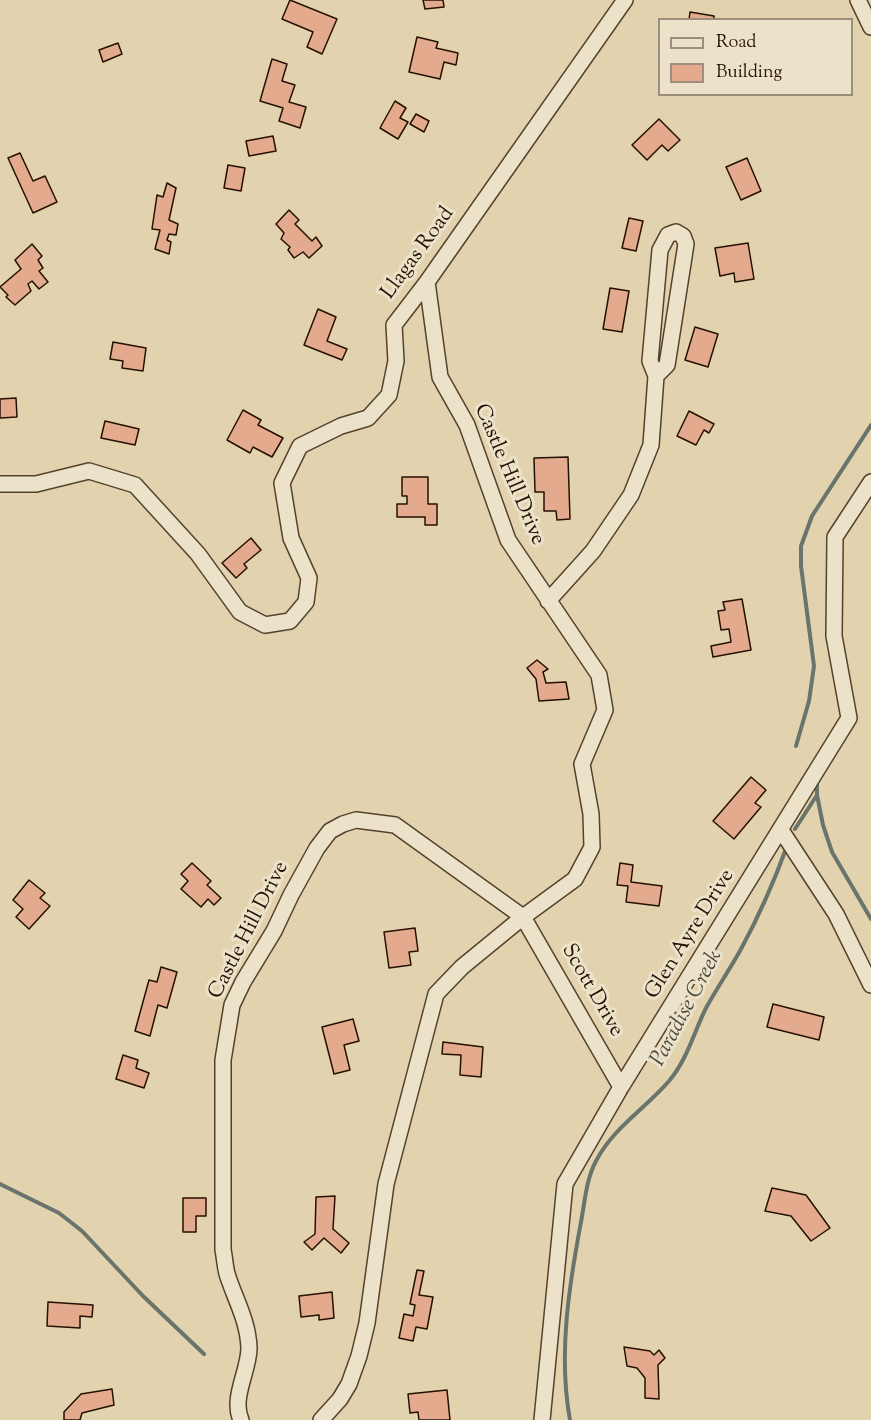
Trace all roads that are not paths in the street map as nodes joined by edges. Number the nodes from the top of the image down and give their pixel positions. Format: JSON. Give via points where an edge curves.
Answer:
{"nodes":[{"id":1,"x":625,"y":0,"type":"edge"},
{"id":2,"x":858,"y":0,"type":"edge"},
{"id":3,"x":871,"y":27,"type":"edge"},
{"id":4,"x":427,"y":282,"type":"junction"},
{"id":5,"x":657,"y":376,"type":"junction"},
{"id":6,"x":871,"y":482,"type":"edge"},
{"id":7,"x":0,"y":484,"type":"edge"},
{"id":8,"x":548,"y":601,"type":"junction"},
{"id":9,"x":781,"y":830,"type":"junction"},
{"id":10,"x":523,"y":916,"type":"junction"},
{"id":11,"x":871,"y":985,"type":"edge"},
{"id":12,"x":621,"y":1087,"type":"junction"},
{"id":13,"x":241,"y":1420,"type":"edge"},
{"id":14,"x":321,"y":1420,"type":"edge"},
{"id":15,"x":542,"y":1420,"type":"edge"}],
"edges":[{"from":1,"to":4,"type":"street","name":"Llagas Road"},
{"from":2,"to":3,"type":"street"},
{"from":4,"to":7,"type":"street","name":"Llagas Road","via":[[394,325],[396,361],[389,395],[368,418],[300,446],[282,483],[291,538],[309,578],[306,602],[290,621],[265,625],[240,612],[198,554],[135,485],[89,471],[36,484]]},
{"from":4,"to":8,"type":"street","name":"Castle Hill Drive","via":[[440,377],[466,425],[508,540]]},
{"from":5,"to":5,"type":"street","via":[[667,365],[686,244],[676,232],[668,235],[660,250],[650,361]]},
{"from":5,"to":8,"type":"street","via":[[651,445],[631,495],[593,551]]},
{"from":6,"to":9,"type":"street","name":"Glen Ayre Drive","via":[[835,537],[834,636],[849,718]]},
{"from":8,"to":10,"type":"street","name":"Castle Hill Drive","via":[[599,675],[605,710],[582,764],[592,847],[575,879]]},
{"from":9,"to":11,"type":"street","via":[[836,914]]},
{"from":9,"to":12,"type":"street","name":"Glen Ayre Drive"},
{"from":10,"to":12,"type":"street","name":"Scott Drive"},
{"from":10,"to":13,"type":"street","name":"Castle Hill Drive","via":[[395,825],[356,820],[343,824],[330,831],[306,866],[232,1005],[222,1060],[223,1250],[227,1276],[247,1328],[249,1348],[238,1403]]},
{"from":10,"to":14,"type":"street","name":"Castle Hill Drive","via":[[436,994],[386,1184],[359,1356],[350,1384]]},
{"from":12,"to":15,"type":"street","name":"Glen Ayre Drive","via":[[565,1184]]}]}
